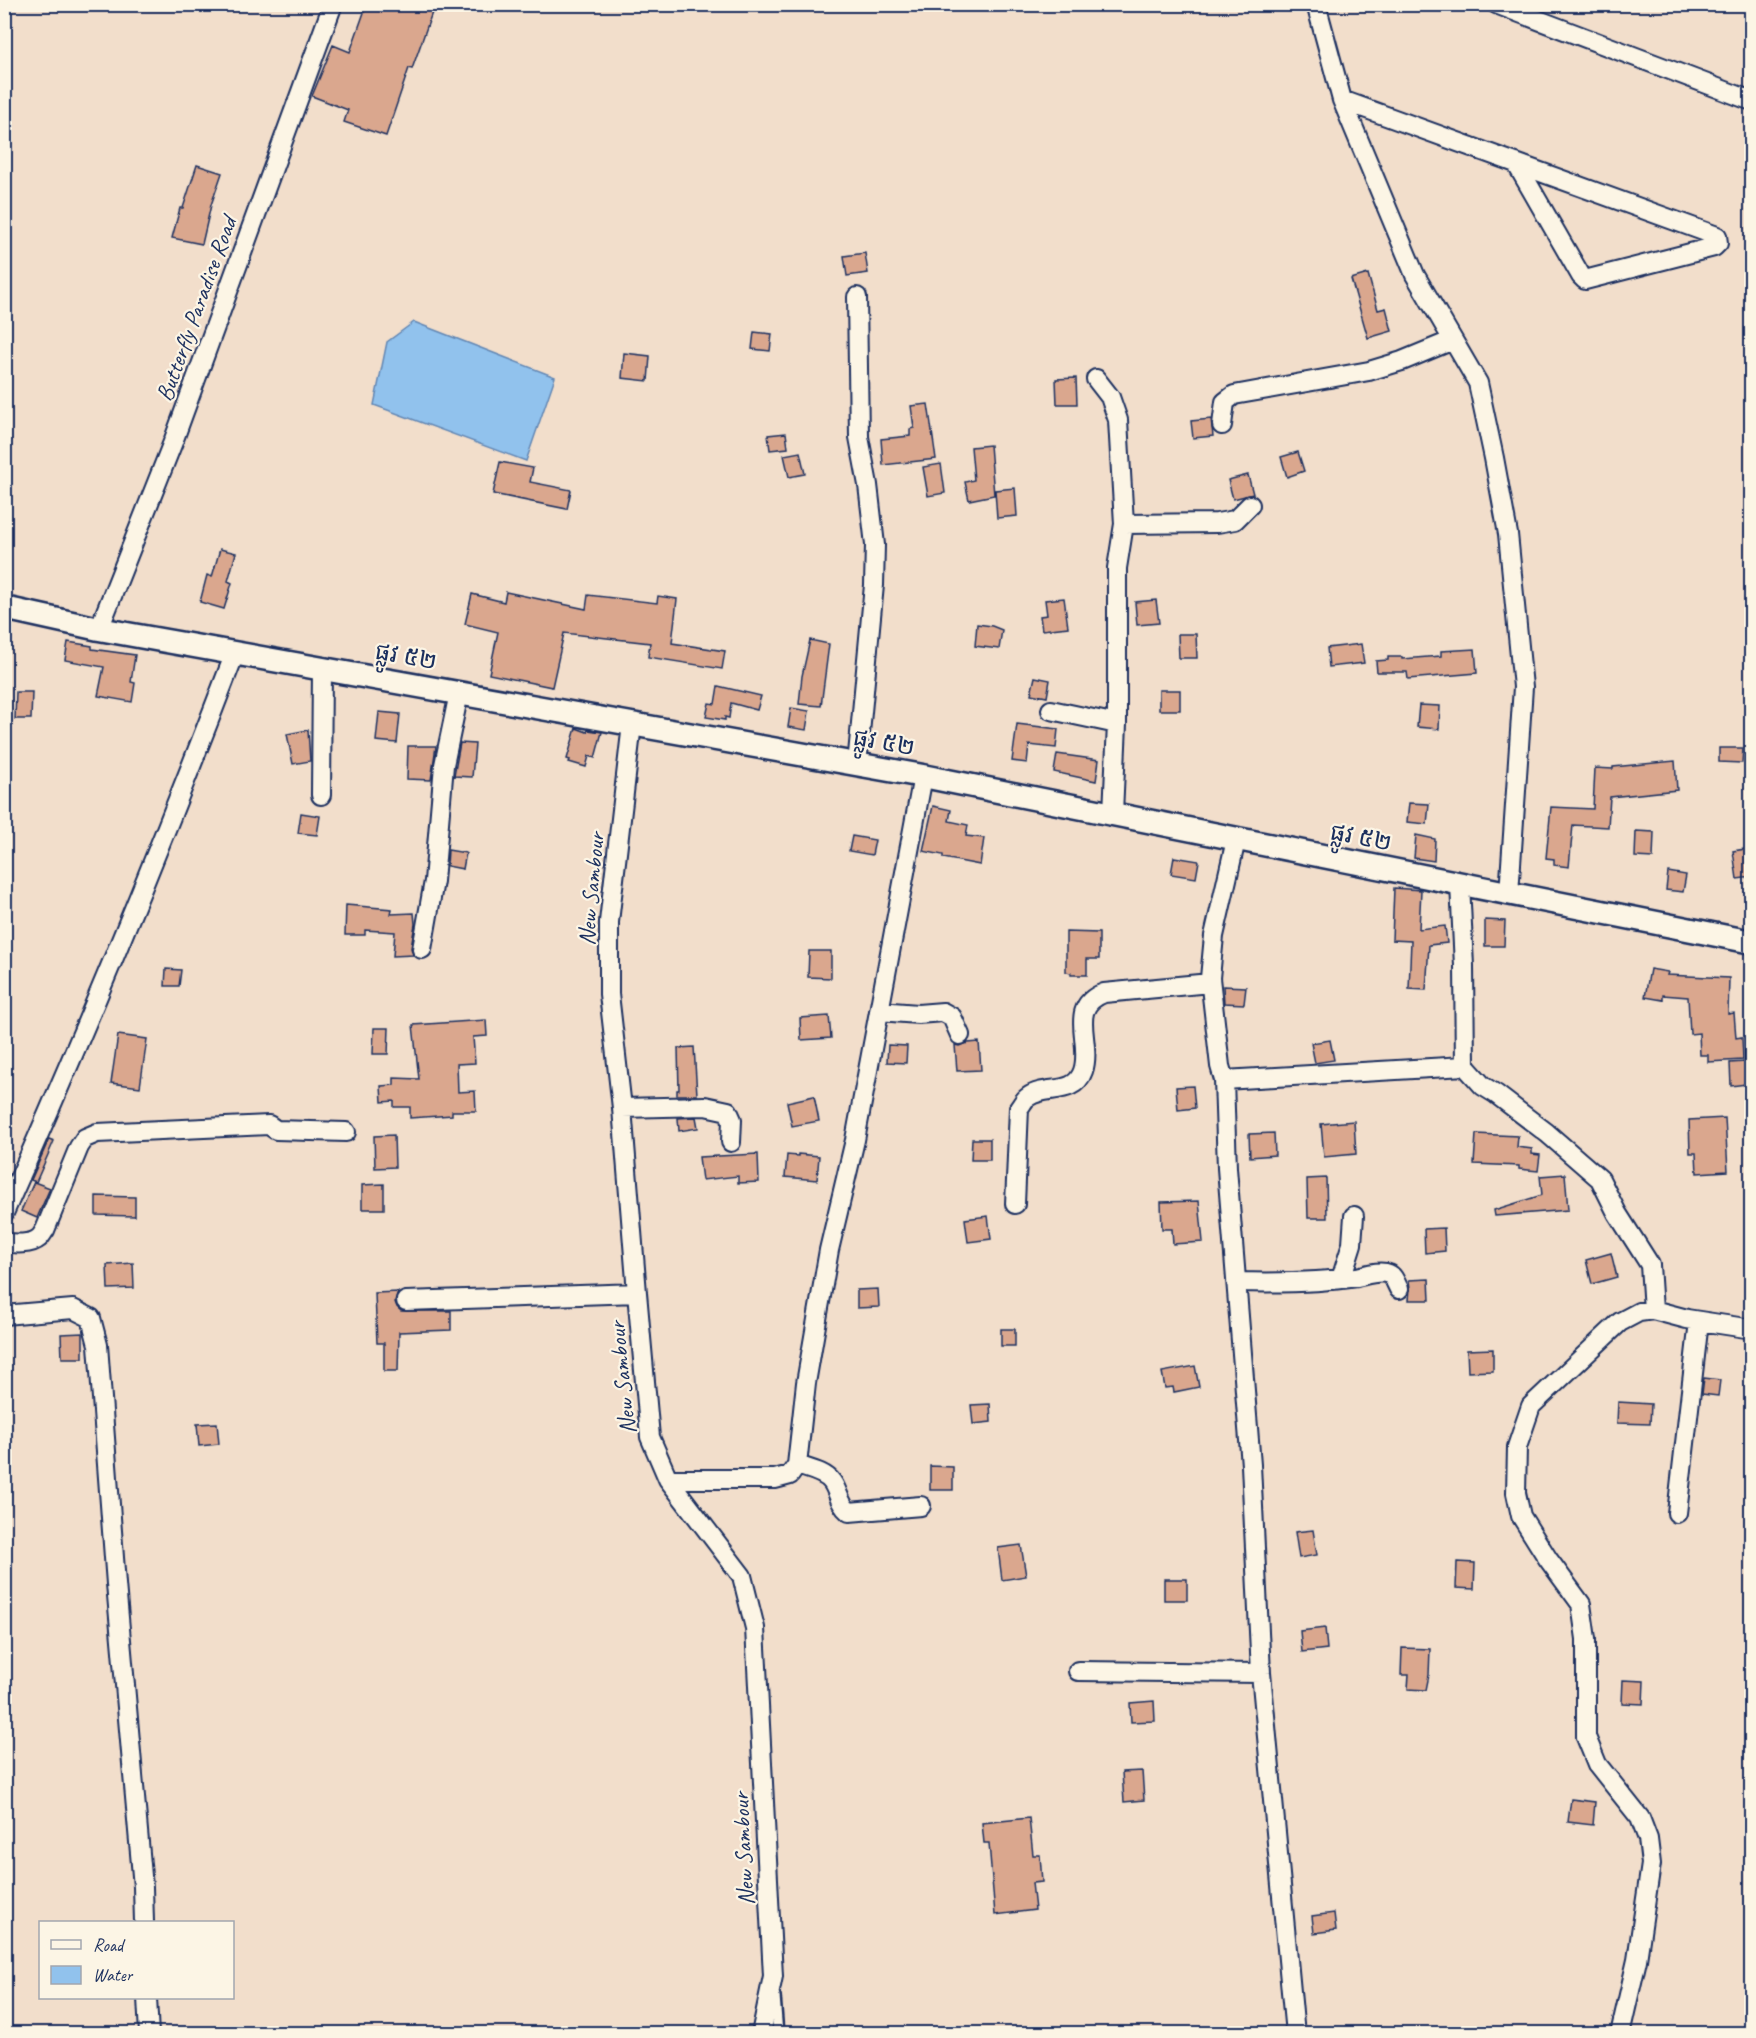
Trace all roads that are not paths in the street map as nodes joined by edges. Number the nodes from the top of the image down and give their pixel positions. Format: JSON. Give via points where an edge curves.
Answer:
{"nodes":[{"id":1,"x":333,"y":4,"type":"edge"},
{"id":2,"x":1316,"y":4,"type":"edge"},
{"id":3,"x":1496,"y":4,"type":"edge"},
{"id":4,"x":1342,"y":100,"type":"junction"},
{"id":5,"x":1752,"y":101,"type":"edge"},
{"id":6,"x":1516,"y":163,"type":"junction"},
{"id":7,"x":857,"y":297,"type":"dead end"},
{"id":8,"x":1453,"y":340,"type":"junction"},
{"id":9,"x":1096,"y":379,"type":"dead end"},
{"id":10,"x":1222,"y":425,"type":"dead end"},
{"id":11,"x":1250,"y":506,"type":"dead end"},
{"id":12,"x":1124,"y":524,"type":"junction"},
{"id":13,"x":4,"y":608,"type":"edge"},
{"id":14,"x":99,"y":629,"type":"junction"},
{"id":15,"x":235,"y":653,"type":"junction"},
{"id":16,"x":322,"y":668,"type":"junction"},
{"id":17,"x":459,"y":693,"type":"junction"},
{"id":18,"x":1051,"y":710,"type":"dead end"},
{"id":19,"x":632,"y":724,"type":"junction"},
{"id":20,"x":1117,"y":724,"type":"junction"},
{"id":21,"x":857,"y":765,"type":"junction"},
{"id":22,"x":923,"y":776,"type":"junction"},
{"id":23,"x":321,"y":795,"type":"dead end"},
{"id":24,"x":1113,"y":813,"type":"junction"},
{"id":25,"x":1236,"y":840,"type":"junction"},
{"id":26,"x":1460,"y":884,"type":"junction"},
{"id":27,"x":1509,"y":894,"type":"junction"},
{"id":28,"x":1752,"y":942,"type":"edge"},
{"id":29,"x":422,"y":949,"type":"dead end"},
{"id":30,"x":1210,"y":983,"type":"junction"},
{"id":31,"x":879,"y":1011,"type":"junction"},
{"id":32,"x":960,"y":1035,"type":"dead end"},
{"id":33,"x":1465,"y":1065,"type":"junction"},
{"id":34,"x":1224,"y":1080,"type":"junction"},
{"id":35,"x":622,"y":1108,"type":"junction"},
{"id":36,"x":346,"y":1132,"type":"dead end"},
{"id":37,"x":731,"y":1142,"type":"dead end"},
{"id":38,"x":1015,"y":1203,"type":"dead end"},
{"id":39,"x":4,"y":1213,"type":"edge"},
{"id":40,"x":1354,"y":1216,"type":"dead end"},
{"id":41,"x":4,"y":1242,"type":"edge"},
{"id":42,"x":1341,"y":1279,"type":"junction"},
{"id":43,"x":1236,"y":1281,"type":"junction"},
{"id":44,"x":1399,"y":1289,"type":"dead end"},
{"id":45,"x":637,"y":1293,"type":"junction"},
{"id":46,"x":406,"y":1301,"type":"dead end"},
{"id":47,"x":1653,"y":1310,"type":"junction"},
{"id":48,"x":4,"y":1315,"type":"edge"},
{"id":49,"x":1699,"y":1321,"type":"junction"},
{"id":50,"x":1752,"y":1329,"type":"edge"},
{"id":51,"x":796,"y":1465,"type":"junction"},
{"id":52,"x":668,"y":1479,"type":"junction"},
{"id":53,"x":921,"y":1506,"type":"dead end"},
{"id":54,"x":1677,"y":1513,"type":"dead end"},
{"id":55,"x":1078,"y":1671,"type":"dead end"},
{"id":56,"x":1261,"y":1673,"type":"junction"},
{"id":57,"x":144,"y":1921,"type":"edge"},
{"id":58,"x":774,"y":1976,"type":"junction"},
{"id":59,"x":147,"y":1999,"type":"edge"},
{"id":60,"x":149,"y":2034,"type":"edge"},
{"id":61,"x":761,"y":2034,"type":"edge"},
{"id":62,"x":778,"y":2034,"type":"edge"},
{"id":63,"x":1295,"y":2034,"type":"edge"},
{"id":64,"x":1620,"y":2034,"type":"edge"}],
"edges":[{"from":1,"to":14,"type":"street","name":"Butterfly Paradise Road","via":[[173,442]]},
{"from":2,"to":4,"type":"street"},
{"from":3,"to":5,"type":"street"},
{"from":4,"to":6,"type":"street"},
{"from":4,"to":8,"type":"street","via":[[1415,275]]},
{"from":6,"to":6,"type":"street","via":[[1717,236],[1718,243],[1586,280]]},
{"from":7,"to":21,"type":"street","via":[[859,437],[875,555]]},
{"from":8,"to":10,"type":"street","via":[[1369,371],[1234,395],[1225,402]]},
{"from":8,"to":27,"type":"street","via":[[1478,383],[1508,534],[1523,687]]},
{"from":9,"to":12,"type":"street","via":[[1110,397],[1118,420]]},
{"from":11,"to":12,"type":"street","via":[[1235,520],[1218,523]]},
{"from":12,"to":20,"type":"street","via":[[1118,568]]},
{"from":13,"to":14,"type":"street","name":"ផ្លូវ ៥២"},
{"from":14,"to":15,"type":"street","name":"ផ្លូវ ៥២"},
{"from":15,"to":16,"type":"street","name":"ផ្លូវ ៥២"},
{"from":15,"to":39,"type":"street","via":[[91,1015]]},
{"from":16,"to":17,"type":"street","name":"ផ្លូវ ៥២"},
{"from":16,"to":23,"type":"street"},
{"from":17,"to":19,"type":"street","name":"ផ្លូវ ៥២"},
{"from":17,"to":29,"type":"street","via":[[444,765],[434,881]]},
{"from":18,"to":20,"type":"street"},
{"from":19,"to":21,"type":"street","name":"ផ្លូវ ៥២"},
{"from":19,"to":35,"type":"street","name":"New Sambour","via":[[609,922],[609,994]]},
{"from":20,"to":24,"type":"street"},
{"from":21,"to":22,"type":"street","name":"ផ្លូវ ៥២"},
{"from":22,"to":24,"type":"street","name":"ផ្លូវ ៥២"},
{"from":22,"to":31,"type":"street"},
{"from":24,"to":25,"type":"street","name":"ផ្លូវ ៥២"},
{"from":25,"to":26,"type":"street","name":"ផ្លូវ ៥២"},
{"from":25,"to":30,"type":"street","via":[[1214,936]]},
{"from":26,"to":27,"type":"street","name":"ផ្លូវ ៥២"},
{"from":26,"to":33,"type":"street"},
{"from":27,"to":28,"type":"street","name":"ផ្លូវ ៥២"},
{"from":30,"to":34,"type":"street"},
{"from":30,"to":38,"type":"street","via":[[1104,993],[1089,1000],[1083,1011],[1083,1070],[1076,1082],[1066,1088],[1040,1091],[1027,1097],[1019,1108]]},
{"from":31,"to":32,"type":"street","via":[[943,1012],[952,1017]]},
{"from":31,"to":51,"type":"street","via":[[829,1250]]},
{"from":33,"to":34,"type":"street"},
{"from":33,"to":47,"type":"street","via":[[1483,1086],[1600,1179],[1650,1265]]},
{"from":34,"to":43,"type":"street"},
{"from":35,"to":37,"type":"street","via":[[705,1106],[728,1112],[732,1120]]},
{"from":35,"to":45,"type":"street","name":"New Sambour"},
{"from":36,"to":41,"type":"street","via":[[276,1130],[270,1125],[97,1133],[85,1138],[79,1147],[39,1238],[14,1244]]},
{"from":40,"to":42,"type":"street","via":[[1352,1244]]},
{"from":42,"to":43,"type":"street"},
{"from":42,"to":44,"type":"street","via":[[1388,1274]]},
{"from":43,"to":56,"type":"street","via":[[1251,1465]]},
{"from":45,"to":46,"type":"street"},
{"from":45,"to":52,"type":"street","name":"New Sambour","via":[[650,1437]]},
{"from":47,"to":49,"type":"street"},
{"from":47,"to":64,"type":"street","via":[[1639,1311],[1620,1322],[1531,1406],[1517,1448],[1516,1494],[1521,1516],[1581,1604],[1586,1639],[1586,1737],[1597,1764],[1640,1818],[1648,1839],[1651,1864],[1637,1960]]},
{"from":48,"to":57,"type":"street","via":[[73,1309],[91,1318],[98,1345]]},
{"from":49,"to":50,"type":"street"},
{"from":49,"to":54,"type":"street"},
{"from":51,"to":52,"type":"street","via":[[790,1475],[776,1479]]},
{"from":51,"to":53,"type":"street","via":[[832,1482],[849,1512]]},
{"from":52,"to":58,"type":"street","name":"New Sambour","via":[[742,1576],[755,1628]]},
{"from":55,"to":56,"type":"street"},
{"from":56,"to":63,"type":"street"},
{"from":58,"to":61,"type":"street","name":"New Sambour"},
{"from":58,"to":62,"type":"lane"},
{"from":59,"to":60,"type":"street"}]}
